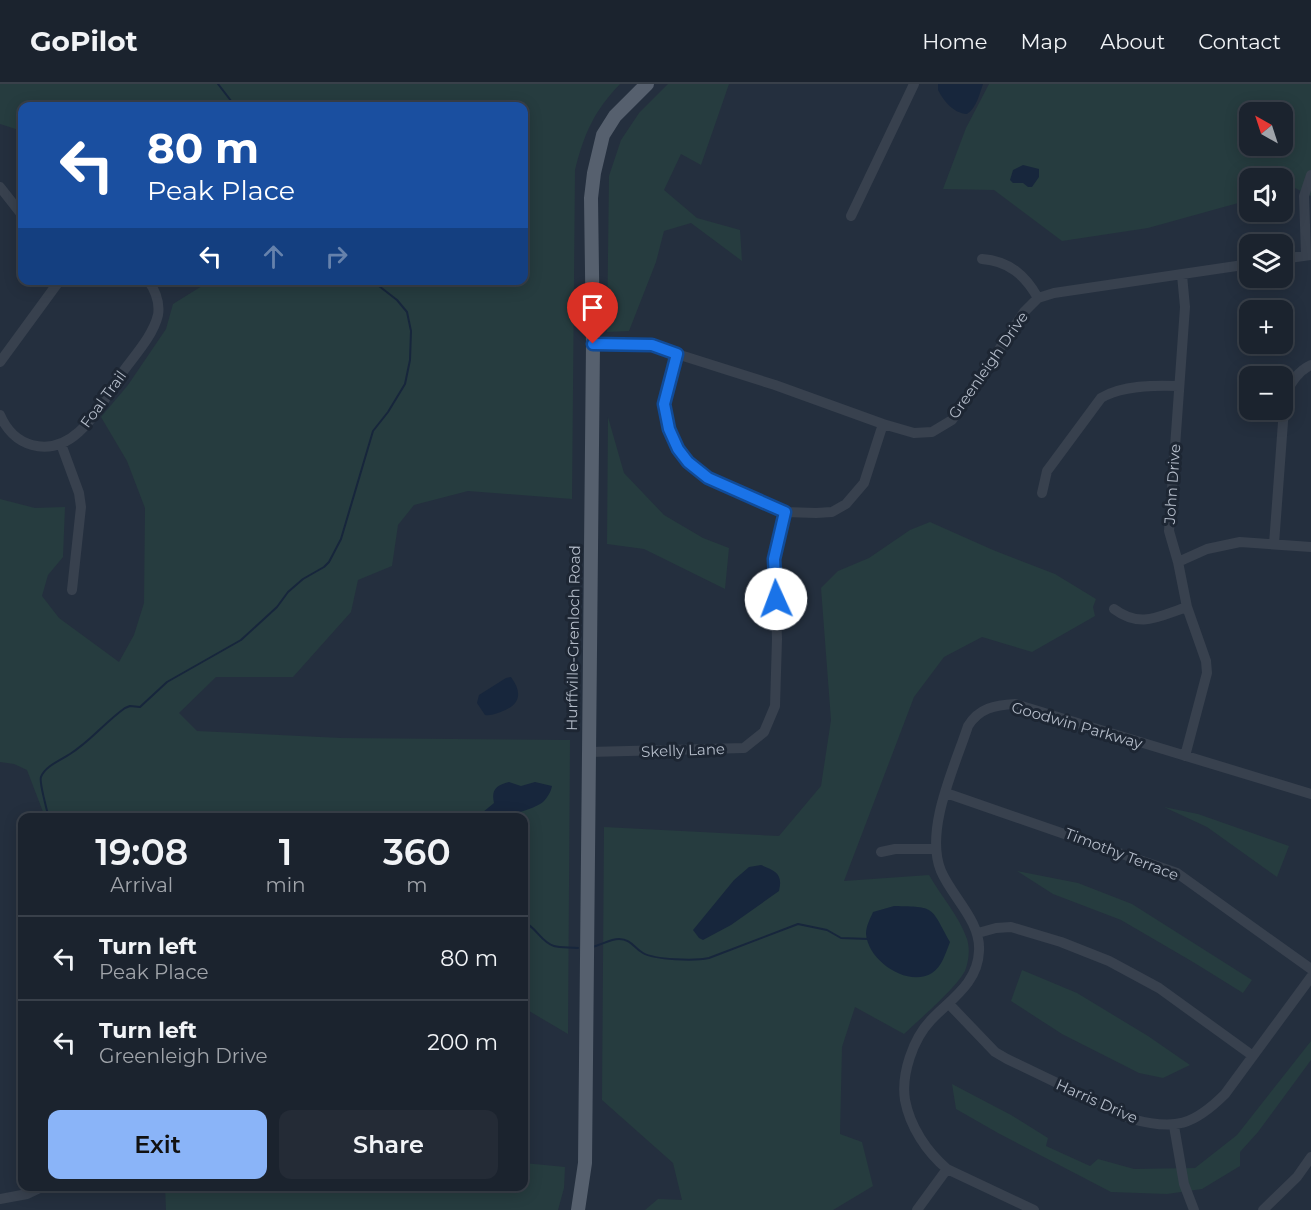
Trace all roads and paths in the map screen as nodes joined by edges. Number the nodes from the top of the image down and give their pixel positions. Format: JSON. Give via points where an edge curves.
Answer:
{"nodes":[{"id":1,"x":647,"y":84,"type":"edge"},
{"id":2,"x":914,"y":84,"type":"edge"},
{"id":3,"x":1311,"y":175,"type":"edge"},
{"id":4,"x":0,"y":187,"type":"edge"},
{"id":5,"x":18,"y":210,"type":"edge"},
{"id":6,"x":851,"y":216,"type":"dead end"},
{"id":7,"x":1308,"y":254,"type":"edge"},
{"id":8,"x":1293,"y":257,"type":"edge"},
{"id":9,"x":982,"y":259,"type":"dead end"},
{"id":10,"x":1239,"y":266,"type":"edge"},
{"id":11,"x":1182,"y":275,"type":"junction"},
{"id":12,"x":56,"y":285,"type":"edge"},
{"id":13,"x":151,"y":285,"type":"edge"},
{"id":14,"x":1038,"y":298,"type":"junction"},
{"id":15,"x":593,"y":344,"type":"junction"},
{"id":16,"x":677,"y":354,"type":"junction"},
{"id":17,"x":0,"y":362,"type":"edge"},
{"id":18,"x":1311,"y":365,"type":"edge"},
{"id":19,"x":1179,"y":386,"type":"junction"},
{"id":20,"x":0,"y":415,"type":"edge"},
{"id":21,"x":883,"y":424,"type":"junction"},
{"id":22,"x":61,"y":444,"type":"junction"},
{"id":23,"x":1042,"y":493,"type":"dead end"},
{"id":24,"x":785,"y":512,"type":"junction"},
{"id":25,"x":1274,"y":544,"type":"junction"},
{"id":26,"x":1311,"y":547,"type":"edge"},
{"id":27,"x":1178,"y":562,"type":"junction"},
{"id":28,"x":72,"y":590,"type":"dead end"},
{"id":29,"x":1187,"y":607,"type":"junction"},
{"id":30,"x":1114,"y":609,"type":"dead end"},
{"id":31,"x":589,"y":752,"type":"junction"},
{"id":32,"x":1185,"y":756,"type":"junction"},
{"id":33,"x":946,"y":793,"type":"junction"},
{"id":34,"x":1311,"y":794,"type":"edge"},
{"id":35,"x":936,"y":849,"type":"junction"},
{"id":36,"x":881,"y":852,"type":"dead end"},
{"id":37,"x":978,"y":933,"type":"junction"},
{"id":38,"x":1311,"y":969,"type":"edge"},
{"id":39,"x":1311,"y":977,"type":"edge"},
{"id":40,"x":949,"y":1004,"type":"junction"},
{"id":41,"x":1253,"y":1056,"type":"junction"},
{"id":42,"x":1174,"y":1125,"type":"junction"},
{"id":43,"x":1311,"y":1157,"type":"edge"},
{"id":44,"x":947,"y":1169,"type":"junction"},
{"id":45,"x":33,"y":1191,"type":"edge"},
{"id":46,"x":0,"y":1199,"type":"edge"},
{"id":47,"x":1266,"y":1209,"type":"edge"},
{"id":48,"x":578,"y":1210,"type":"edge"},
{"id":49,"x":916,"y":1210,"type":"edge"},
{"id":50,"x":1034,"y":1210,"type":"edge"},
{"id":51,"x":1194,"y":1210,"type":"edge"}],
"edges":[{"from":1,"to":15,"type":"main road","name":"Hurffville-Grenloch Road","via":[[615,116],[603,135],[594,173]]},
{"from":2,"to":6,"type":"street"},
{"from":3,"to":7,"type":"street","via":[[1304,196]]},
{"from":4,"to":5,"type":"street"},
{"from":7,"to":8,"type":"street"},
{"from":9,"to":14,"type":"street","via":[[1015,269]]},
{"from":10,"to":11,"type":"street","name":"Greenleigh Drive"},
{"from":11,"to":14,"type":"street","name":"Greenleigh Drive","via":[[1054,292]]},
{"from":11,"to":19,"type":"street","name":"John Drive","via":[[1185,307]]},
{"from":12,"to":17,"type":"street"},
{"from":13,"to":22,"type":"street","name":"Foal Trail","via":[[158,305],[155,324],[86,425]]},
{"from":14,"to":21,"type":"street","name":"Greenleigh Drive","via":[[1024,312],[952,420],[942,428],[923,433]]},
{"from":15,"to":16,"type":"street","name":"Greenleigh Drive","via":[[652,345]]},
{"from":15,"to":31,"type":"main road","name":"Hurffville-Grenloch Road"},
{"from":16,"to":21,"type":"street","name":"Greenleigh Drive"},
{"from":16,"to":24,"type":"street","via":[[664,404],[678,449],[708,478]]},
{"from":18,"to":25,"type":"street","via":[[1292,381],[1285,395]]},
{"from":19,"to":23,"type":"street","via":[[1146,387],[1101,398],[1047,471]]},
{"from":19,"to":27,"type":"street","name":"John Drive","via":[[1168,516]]},
{"from":20,"to":22,"type":"street","via":[[21,441],[40,447]]},
{"from":21,"to":24,"type":"street","via":[[864,483],[846,504],[832,512]]},
{"from":22,"to":28,"type":"street","via":[[81,507]]},
{"from":24,"to":31,"type":"street","name":"Skelly Lane","via":[[774,559],[775,705],[764,732],[744,748]]},
{"from":25,"to":26,"type":"street"},
{"from":25,"to":27,"type":"street","via":[[1225,544]]},
{"from":27,"to":29,"type":"street","name":"John Drive"},
{"from":29,"to":30,"type":"street","via":[[1135,621]]},
{"from":29,"to":32,"type":"street","name":"John Drive","via":[[1207,673]]},
{"from":31,"to":48,"type":"main road","name":"Hurffville-Grenloch Road","via":[[585,1163]]},
{"from":32,"to":33,"type":"street","name":"Goodwin Parkway","via":[[1015,704],[999,705],[980,712],[968,726]]},
{"from":32,"to":34,"type":"street","name":"Goodwin Parkway"},
{"from":33,"to":35,"type":"street","name":"Goodwin Parkway","via":[[936,824]]},
{"from":33,"to":38,"type":"street","name":"Timothy Terrace","via":[[1177,873]]},
{"from":35,"to":36,"type":"street"},
{"from":35,"to":37,"type":"street","name":"Goodwin Parkway","via":[[940,868]]},
{"from":37,"to":40,"type":"street","via":[[980,953],[972,980]]},
{"from":37,"to":41,"type":"street","via":[[1011,927],[1109,961],[1159,988]]},
{"from":39,"to":41,"type":"street","name":"Harris Drive"},
{"from":40,"to":42,"type":"street","name":"Harris Drive","via":[[995,1052],[1007,1059],[1132,1119]]},
{"from":40,"to":44,"type":"street","via":[[918,1036],[906,1076],[905,1100],[922,1142]]},
{"from":41,"to":42,"type":"street","name":"Harris Drive","via":[[1213,1106],[1196,1118]]},
{"from":42,"to":51,"type":"street","via":[[1184,1184]]},
{"from":43,"to":47,"type":"street"},
{"from":44,"to":49,"type":"street"},
{"from":44,"to":50,"type":"street"},
{"from":45,"to":46,"type":"street"}]}
